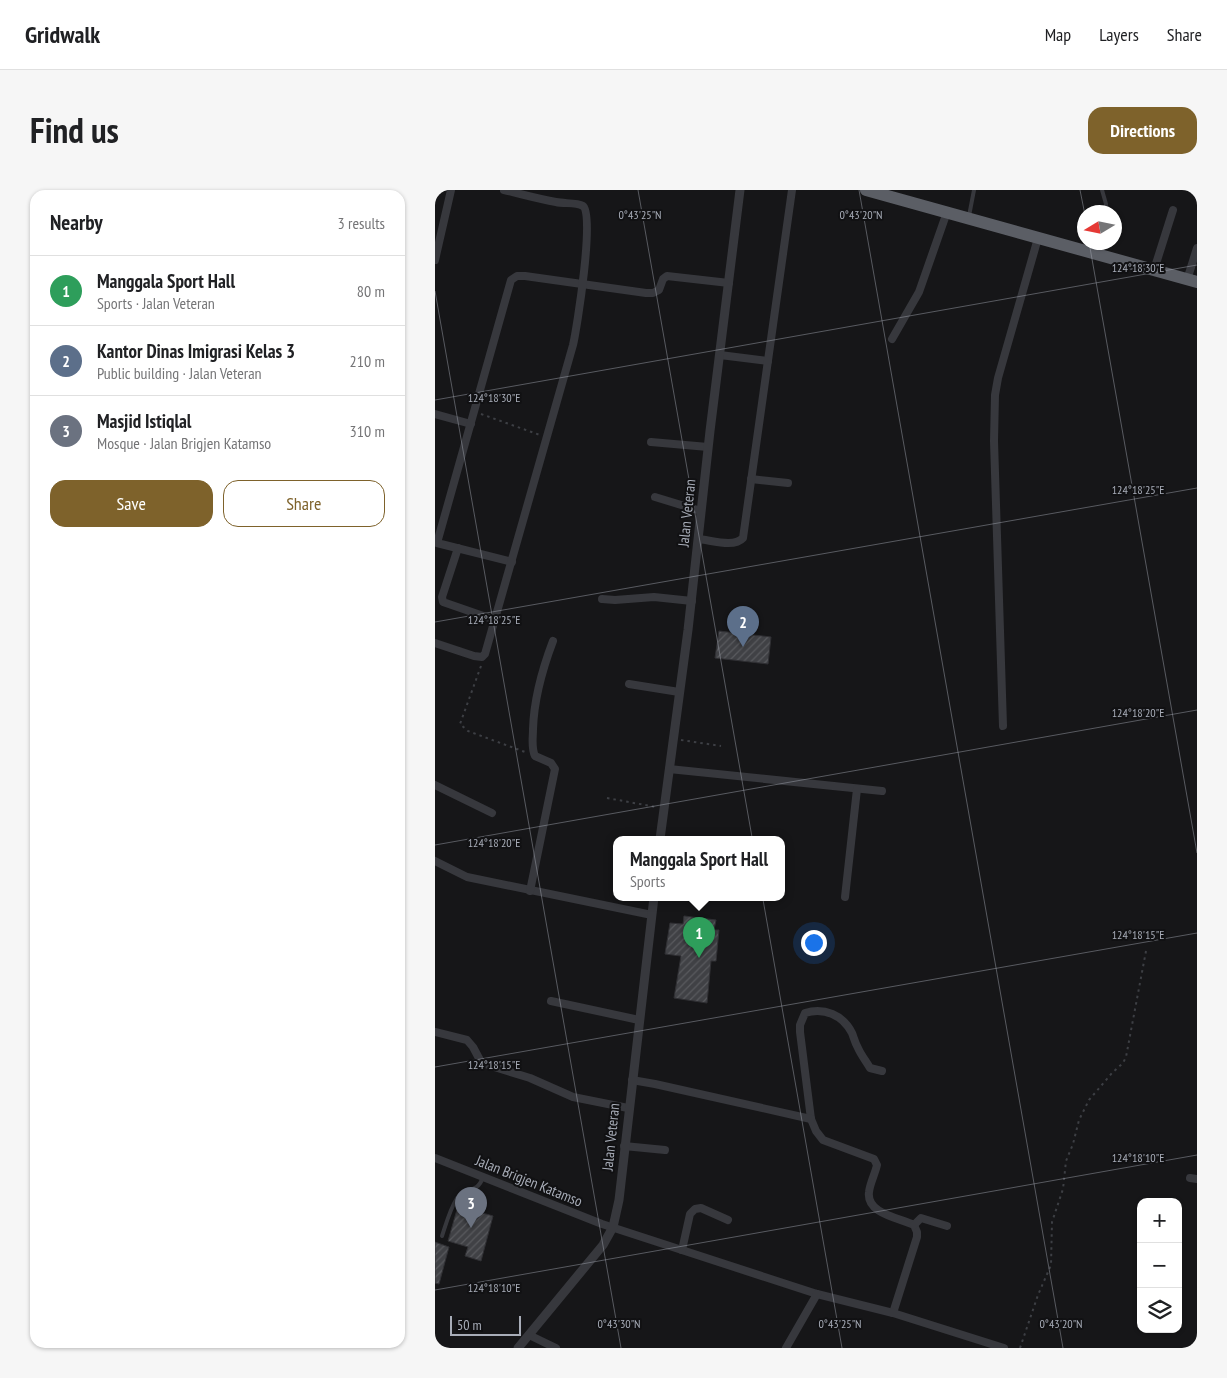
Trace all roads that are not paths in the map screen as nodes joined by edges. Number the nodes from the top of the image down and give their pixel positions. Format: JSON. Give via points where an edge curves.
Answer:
{"nodes":[{"id":1,"x":451,"y":190,"type":"edge"},
{"id":2,"x":504,"y":190,"type":"edge"},
{"id":3,"x":740,"y":190,"type":"edge"},
{"id":4,"x":792,"y":190,"type":"edge"},
{"id":5,"x":866,"y":190,"type":"edge"},
{"id":6,"x":974,"y":190,"type":"edge"},
{"id":7,"x":1102,"y":190,"type":"edge"},
{"id":8,"x":879,"y":192,"type":"edge"},
{"id":9,"x":1106,"y":205,"type":"edge"},
{"id":10,"x":1173,"y":210,"type":"dead end"},
{"id":11,"x":947,"y":212,"type":"junction"},
{"id":12,"x":969,"y":218,"type":"junction"},
{"id":13,"x":1038,"y":238,"type":"junction"},
{"id":14,"x":1077,"y":245,"type":"edge"},
{"id":15,"x":1197,"y":248,"type":"edge"},
{"id":16,"x":1101,"y":250,"type":"edge"},
{"id":17,"x":435,"y":260,"type":"edge"},
{"id":18,"x":1154,"y":270,"type":"junction"},
{"id":19,"x":1192,"y":281,"type":"edge"},
{"id":20,"x":729,"y":283,"type":"junction"},
{"id":21,"x":583,"y":285,"type":"junction"},
{"id":22,"x":892,"y":339,"type":"dead end"},
{"id":23,"x":720,"y":355,"type":"junction"},
{"id":24,"x":768,"y":360,"type":"junction"},
{"id":25,"x":435,"y":414,"type":"edge"},
{"id":26,"x":471,"y":424,"type":"junction"},
{"id":27,"x":651,"y":442,"type":"dead end"},
{"id":28,"x":708,"y":447,"type":"junction"},
{"id":29,"x":751,"y":480,"type":"junction"},
{"id":30,"x":788,"y":483,"type":"dead end"},
{"id":31,"x":655,"y":497,"type":"dead end"},
{"id":32,"x":701,"y":511,"type":"junction"},
{"id":33,"x":698,"y":538,"type":"junction"},
{"id":34,"x":436,"y":543,"type":"edge"},
{"id":35,"x":458,"y":548,"type":"junction"},
{"id":36,"x":513,"y":562,"type":"junction"},
{"id":37,"x":602,"y":600,"type":"dead end"},
{"id":38,"x":691,"y":601,"type":"junction"},
{"id":39,"x":495,"y":620,"type":"junction"},
{"id":40,"x":553,"y":641,"type":"dead end"},
{"id":41,"x":435,"y":643,"type":"edge"},
{"id":42,"x":629,"y":684,"type":"dead end"},
{"id":43,"x":679,"y":692,"type":"junction"},
{"id":44,"x":1003,"y":726,"type":"dead end"},
{"id":45,"x":669,"y":770,"type":"junction"},
{"id":46,"x":435,"y":785,"type":"edge"},
{"id":47,"x":857,"y":789,"type":"junction"},
{"id":48,"x":883,"y":791,"type":"dead end"},
{"id":49,"x":491,"y":812,"type":"dead end"},
{"id":50,"x":660,"y":836,"type":"edge"},
{"id":51,"x":435,"y":861,"type":"edge"},
{"id":52,"x":531,"y":891,"type":"junction"},
{"id":53,"x":845,"y":897,"type":"dead end"},
{"id":54,"x":654,"y":901,"type":"edge"},
{"id":55,"x":652,"y":915,"type":"junction"},
{"id":56,"x":551,"y":1002,"type":"dead end"},
{"id":57,"x":639,"y":1020,"type":"junction"},
{"id":58,"x":435,"y":1032,"type":"edge"},
{"id":59,"x":882,"y":1071,"type":"dead end"},
{"id":60,"x":632,"y":1080,"type":"junction"},
{"id":61,"x":628,"y":1108,"type":"junction"},
{"id":62,"x":811,"y":1119,"type":"junction"},
{"id":63,"x":624,"y":1146,"type":"junction"},
{"id":64,"x":665,"y":1150,"type":"dead end"},
{"id":65,"x":435,"y":1158,"type":"edge"},
{"id":66,"x":483,"y":1177,"type":"junction"},
{"id":67,"x":728,"y":1220,"type":"dead end"},
{"id":68,"x":914,"y":1225,"type":"junction"},
{"id":69,"x":947,"y":1226,"type":"dead end"},
{"id":70,"x":613,"y":1227,"type":"junction"},
{"id":71,"x":442,"y":1236,"type":"dead end"},
{"id":72,"x":682,"y":1250,"type":"junction"},
{"id":73,"x":817,"y":1294,"type":"junction"},
{"id":74,"x":893,"y":1313,"type":"junction"},
{"id":75,"x":529,"y":1335,"type":"junction"},
{"id":76,"x":518,"y":1348,"type":"edge"},
{"id":77,"x":556,"y":1348,"type":"edge"},
{"id":78,"x":786,"y":1348,"type":"edge"},
{"id":79,"x":1004,"y":1348,"type":"edge"}],
"edges":[{"from":1,"to":17,"type":"street"},
{"from":2,"to":21,"type":"street","via":[[584,207],[587,212]]},
{"from":3,"to":20,"type":"street","name":"Jalan Veteran"},
{"from":4,"to":24,"type":"street"},
{"from":5,"to":8,"type":"highway"},
{"from":6,"to":12,"type":"lane"},
{"from":7,"to":9,"type":"lane"},
{"from":8,"to":11,"type":"highway"},
{"from":10,"to":18,"type":"street"},
{"from":11,"to":12,"type":"highway"},
{"from":11,"to":22,"type":"street","via":[[919,292]]},
{"from":12,"to":13,"type":"highway"},
{"from":13,"to":14,"type":"highway"},
{"from":13,"to":44,"type":"street","via":[[995,395]]},
{"from":15,"to":19,"type":"street"},
{"from":16,"to":18,"type":"highway"},
{"from":18,"to":19,"type":"highway"},
{"from":20,"to":21,"type":"street","via":[[667,276],[659,290],[653,292]]},
{"from":20,"to":23,"type":"street","name":"Jalan Veteran"},
{"from":21,"to":26,"type":"street","via":[[525,276],[511,280]]},
{"from":21,"to":36,"type":"street","via":[[573,345]]},
{"from":23,"to":24,"type":"street"},
{"from":23,"to":28,"type":"street","name":"Jalan Veteran"},
{"from":24,"to":29,"type":"street"},
{"from":25,"to":26,"type":"street"},
{"from":26,"to":34,"type":"street"},
{"from":27,"to":28,"type":"street"},
{"from":28,"to":32,"type":"street","name":"Jalan Veteran"},
{"from":29,"to":30,"type":"street"},
{"from":29,"to":33,"type":"street","via":[[741,541],[733,543]]},
{"from":31,"to":32,"type":"street"},
{"from":32,"to":33,"type":"street","name":"Jalan Veteran"},
{"from":33,"to":38,"type":"street","name":"Jalan Veteran"},
{"from":34,"to":35,"type":"street"},
{"from":35,"to":36,"type":"street"},
{"from":35,"to":39,"type":"street","via":[[443,602]]},
{"from":36,"to":39,"type":"street"},
{"from":37,"to":38,"type":"street","via":[[654,597]]},
{"from":38,"to":43,"type":"street","name":"Jalan Veteran"},
{"from":39,"to":41,"type":"street","via":[[484,656],[474,656]]},
{"from":40,"to":52,"type":"street","via":[[539,680],[534,716],[534,754],[551,763],[555,769]]},
{"from":42,"to":43,"type":"street"},
{"from":43,"to":45,"type":"street","name":"Jalan Veteran"},
{"from":45,"to":47,"type":"street"},
{"from":45,"to":50,"type":"street","name":"Jalan Veteran"},
{"from":46,"to":49,"type":"street"},
{"from":47,"to":48,"type":"street"},
{"from":47,"to":53,"type":"street"},
{"from":51,"to":52,"type":"street","via":[[467,876]]},
{"from":52,"to":55,"type":"street"},
{"from":54,"to":55,"type":"street","name":"Jalan Veteran"},
{"from":55,"to":57,"type":"street","name":"Jalan Veteran"},
{"from":56,"to":57,"type":"street"},
{"from":57,"to":60,"type":"street","name":"Jalan Veteran"},
{"from":58,"to":61,"type":"street","via":[[467,1040],[481,1062],[491,1066],[573,1096]]},
{"from":59,"to":62,"type":"street","via":[[871,1068],[852,1032],[835,1015],[827,1011],[805,1013],[800,1032]]},
{"from":60,"to":61,"type":"street","name":"Jalan Veteran"},
{"from":60,"to":62,"type":"street"},
{"from":61,"to":63,"type":"street","name":"Jalan Veteran"},
{"from":62,"to":68,"type":"street","via":[[815,1132],[823,1140],[876,1162],[869,1192],[874,1208]]},
{"from":63,"to":64,"type":"street"},
{"from":63,"to":70,"type":"street","name":"Jalan Veteran"},
{"from":65,"to":66,"type":"street","name":"Jalan Brigjen Katamso"},
{"from":66,"to":70,"type":"street","name":"Jalan Brigjen Katamso"},
{"from":66,"to":71,"type":"lane","via":[[475,1190],[456,1199]]},
{"from":67,"to":72,"type":"street","via":[[701,1208],[695,1209],[690,1214]]},
{"from":68,"to":69,"type":"street","via":[[921,1218]]},
{"from":68,"to":74,"type":"street","via":[[917,1237]]},
{"from":70,"to":72,"type":"street","name":"Jalan Brigjen Katamso"},
{"from":70,"to":75,"type":"street","name":"Jalan Veteran","via":[[603,1245]]},
{"from":72,"to":73,"type":"street","name":"Jalan Brigjen Katamso"},
{"from":73,"to":74,"type":"street","name":"Jalan Brigjen Katamso"},
{"from":73,"to":78,"type":"street"},
{"from":74,"to":79,"type":"street","name":"Jalan Brigjen Katamso"},
{"from":75,"to":76,"type":"street","name":"Jalan Veteran"},
{"from":75,"to":77,"type":"street"}]}
